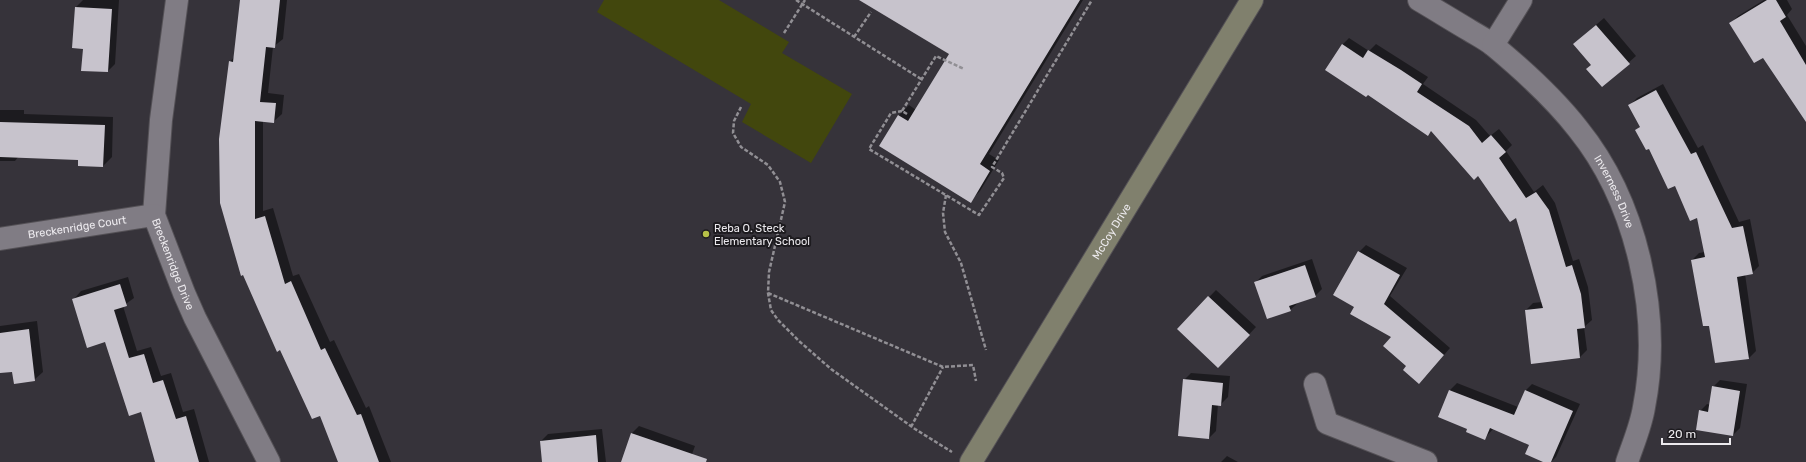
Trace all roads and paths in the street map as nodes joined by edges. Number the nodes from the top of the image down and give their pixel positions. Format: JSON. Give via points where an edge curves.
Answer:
{"nodes":[{"id":1,"x":177,"y":0,"type":"edge"},
{"id":2,"x":796,"y":0,"type":"edge"},
{"id":3,"x":805,"y":0,"type":"edge"},
{"id":4,"x":1092,"y":0,"type":"edge"},
{"id":5,"x":1252,"y":0,"type":"edge"},
{"id":6,"x":1419,"y":0,"type":"edge"},
{"id":7,"x":1520,"y":0,"type":"edge"},
{"id":8,"x":802,"y":4,"type":"junction"},
{"id":9,"x":871,"y":12,"type":"dead end"},
{"id":10,"x":784,"y":33,"type":"dead end"},
{"id":11,"x":854,"y":37,"type":"junction"},
{"id":12,"x":1493,"y":45,"type":"junction"},
{"id":13,"x":964,"y":69,"type":"dead end"},
{"id":14,"x":921,"y":79,"type":"junction"},
{"id":15,"x":741,"y":107,"type":"dead end"},
{"id":16,"x":902,"y":110,"type":"junction"},
{"id":17,"x":908,"y":114,"type":"dead end"},
{"id":18,"x":946,"y":195,"type":"junction"},
{"id":19,"x":154,"y":215,"type":"junction"},
{"id":20,"x":0,"y":239,"type":"edge"},
{"id":21,"x":768,"y":293,"type":"junction"},
{"id":22,"x":986,"y":350,"type":"dead end"},
{"id":23,"x":943,"y":367,"type":"junction"},
{"id":24,"x":976,"y":381,"type":"dead end"},
{"id":25,"x":1315,"y":384,"type":"dead end"},
{"id":26,"x":911,"y":427,"type":"junction"},
{"id":27,"x":963,"y":458,"type":"edge"},
{"id":28,"x":269,"y":462,"type":"edge"},
{"id":29,"x":1426,"y":462,"type":"edge"},
{"id":30,"x":1627,"y":462,"type":"edge"}],
"edges":[{"from":1,"to":19,"type":"street","name":"Breckenridge Drive","via":[[160,120]]},
{"from":2,"to":8,"type":"path"},
{"from":3,"to":8,"type":"path"},
{"from":4,"to":18,"type":"path","via":[[992,167],[1002,173],[1004,178],[978,215]]},
{"from":5,"to":27,"type":"street","name":"McCoy Drive"},
{"from":6,"to":12,"type":"street","name":"Inverness Drive"},
{"from":7,"to":12,"type":"street"},
{"from":8,"to":10,"type":"path"},
{"from":8,"to":11,"type":"path"},
{"from":9,"to":11,"type":"path"},
{"from":11,"to":14,"type":"path"},
{"from":12,"to":30,"type":"street","name":"Inverness Drive","via":[[1542,89],[1579,130],[1605,171],[1627,219],[1641,263],[1645,288],[1649,327],[1649,374],[1644,408]]},
{"from":13,"to":14,"type":"path","via":[[936,56]]},
{"from":14,"to":16,"type":"path"},
{"from":15,"to":21,"type":"path","via":[[734,121],[733,133],[741,147],[768,165],[780,182],[785,202],[769,272]]},
{"from":16,"to":17,"type":"path"},
{"from":16,"to":18,"type":"path","via":[[891,113],[869,149]]},
{"from":18,"to":22,"type":"path","via":[[943,213],[945,232],[961,262]]},
{"from":19,"to":20,"type":"street","name":"Breckenridge Court"},
{"from":19,"to":28,"type":"street","name":"Breckenridge Drive","via":[[195,318]]},
{"from":21,"to":23,"type":"path"},
{"from":21,"to":26,"type":"path","via":[[771,310],[799,341],[831,369]]},
{"from":23,"to":24,"type":"path","via":[[973,365]]},
{"from":23,"to":26,"type":"path"},
{"from":25,"to":29,"type":"street","via":[[1327,422]]},
{"from":26,"to":27,"type":"path"}]}
